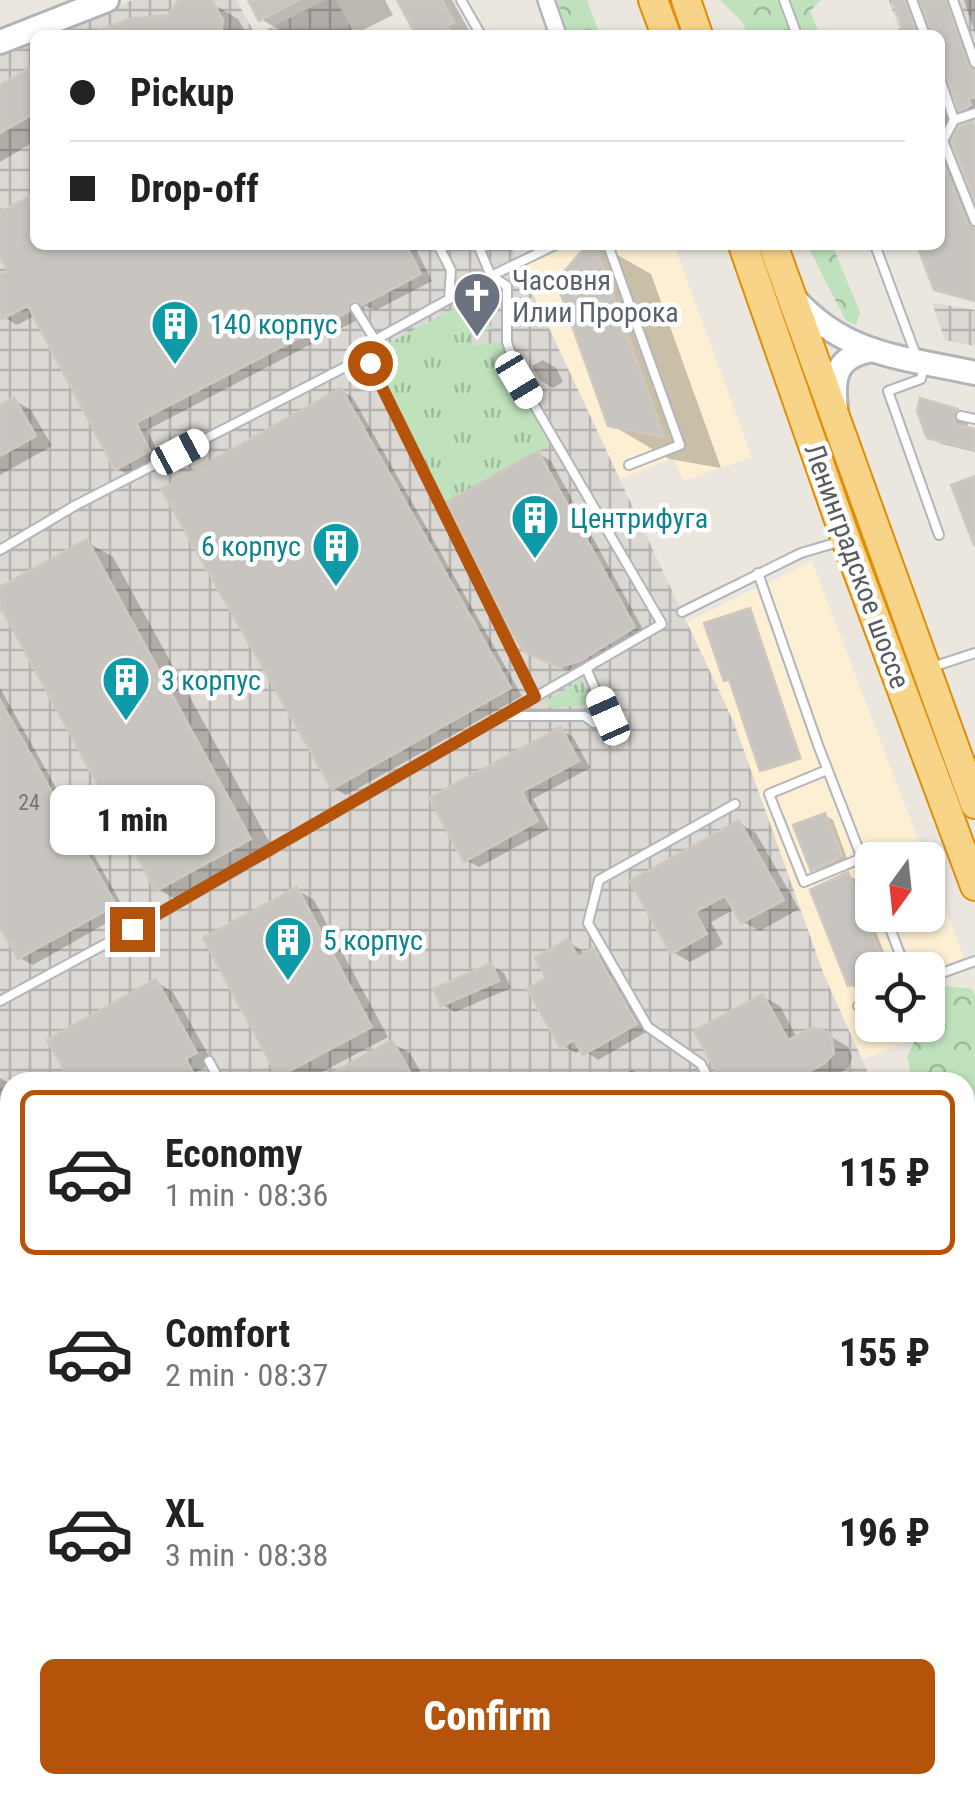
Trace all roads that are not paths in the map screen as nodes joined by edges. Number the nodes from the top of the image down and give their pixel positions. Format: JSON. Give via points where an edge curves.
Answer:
{"nodes":[{"id":1,"x":107,"y":0,"type":"edge"},
{"id":2,"x":461,"y":0,"type":"edge"},
{"id":3,"x":546,"y":0,"type":"edge"},
{"id":4,"x":654,"y":0,"type":"edge"},
{"id":5,"x":686,"y":0,"type":"edge"},
{"id":6,"x":784,"y":0,"type":"edge"},
{"id":7,"x":912,"y":0,"type":"edge"},
{"id":8,"x":954,"y":0,"type":"edge"},
{"id":9,"x":30,"y":30,"type":"edge"},
{"id":10,"x":31,"y":30,"type":"edge"},
{"id":11,"x":478,"y":30,"type":"edge"},
{"id":12,"x":556,"y":30,"type":"edge"},
{"id":13,"x":664,"y":30,"type":"edge"},
{"id":14,"x":696,"y":30,"type":"edge"},
{"id":15,"x":795,"y":30,"type":"edge"},
{"id":16,"x":922,"y":30,"type":"edge"},
{"id":17,"x":0,"y":42,"type":"edge"},
{"id":18,"x":975,"y":63,"type":"edge"},
{"id":19,"x":945,"y":94,"type":"edge"},
{"id":20,"x":975,"y":115,"type":"edge"},
{"id":21,"x":954,"y":120,"type":"junction"},
{"id":22,"x":945,"y":136,"type":"edge"},
{"id":23,"x":945,"y":145,"type":"edge"},
{"id":24,"x":975,"y":221,"type":"edge"},
{"id":25,"x":441,"y":250,"type":"edge"},
{"id":26,"x":480,"y":250,"type":"edge"},
{"id":27,"x":545,"y":250,"type":"edge"},
{"id":28,"x":610,"y":250,"type":"edge"},
{"id":29,"x":745,"y":250,"type":"edge"},
{"id":30,"x":775,"y":250,"type":"edge"},
{"id":31,"x":877,"y":250,"type":"edge"},
{"id":32,"x":491,"y":276,"type":"junction"},
{"id":33,"x":790,"y":294,"type":"junction"},
{"id":34,"x":449,"y":299,"type":"junction"},
{"id":35,"x":355,"y":308,"type":"dead end"},
{"id":36,"x":374,"y":340,"type":"junction"},
{"id":37,"x":873,"y":350,"type":"junction"},
{"id":38,"x":922,"y":361,"type":"junction"},
{"id":39,"x":354,"y":363,"type":"junction"},
{"id":40,"x":975,"y":373,"type":"edge"},
{"id":41,"x":962,"y":416,"type":"dead end"},
{"id":42,"x":975,"y":419,"type":"edge"},
{"id":43,"x":841,"y":440,"type":"junction"},
{"id":44,"x":629,"y":465,"type":"dead end"},
{"id":45,"x":939,"y":534,"type":"dead end"},
{"id":46,"x":846,"y":540,"type":"junction"},
{"id":47,"x":0,"y":550,"type":"edge"},
{"id":48,"x":758,"y":573,"type":"junction"},
{"id":49,"x":682,"y":612,"type":"dead end"},
{"id":50,"x":975,"y":654,"type":"edge"},
{"id":51,"x":586,"y":668,"type":"junction"},
{"id":52,"x":926,"y":670,"type":"junction"},
{"id":53,"x":535,"y":697,"type":"junction"},
{"id":54,"x":502,"y":716,"type":"junction"},
{"id":55,"x":828,"y":770,"type":"junction"},
{"id":56,"x":735,"y":804,"type":"dead end"},
{"id":57,"x":975,"y":804,"type":"edge"},
{"id":58,"x":856,"y":842,"type":"edge"},
{"id":59,"x":855,"y":861,"type":"edge"},
{"id":60,"x":975,"y":886,"type":"edge"},
{"id":61,"x":975,"y":961,"type":"edge"},
{"id":62,"x":945,"y":972,"type":"edge"},
{"id":63,"x":0,"y":1002,"type":"edge"},
{"id":64,"x":208,"y":1061,"type":"dead end"},
{"id":65,"x":214,"y":1072,"type":"edge"},
{"id":66,"x":705,"y":1072,"type":"edge"}],
"edges":[{"from":1,"to":10,"type":"street"},
{"from":2,"to":11,"type":"lane"},
{"from":3,"to":12,"type":"street"},
{"from":4,"to":13,"type":"highway"},
{"from":5,"to":14,"type":"highway"},
{"from":6,"to":15,"type":"lane"},
{"from":7,"to":16,"type":"lane"},
{"from":8,"to":18,"type":"lane"},
{"from":9,"to":17,"type":"street"},
{"from":19,"to":21,"type":"lane"},
{"from":20,"to":21,"type":"lane"},
{"from":21,"to":22,"type":"lane"},
{"from":23,"to":24,"type":"lane"},
{"from":25,"to":34,"type":"lane","via":[[451,270]]},
{"from":26,"to":32,"type":"lane"},
{"from":27,"to":32,"type":"lane"},
{"from":28,"to":44,"type":"lane","via":[[680,445]]},
{"from":29,"to":46,"type":"highway","name":"Ленинградское шоссе"},
{"from":30,"to":33,"type":"highway","name":"Ленинградское шоссе"},
{"from":31,"to":38,"type":"lane"},
{"from":32,"to":34,"type":"lane"},
{"from":32,"to":51,"type":"lane","via":[[507,286],[507,342],[519,380],[662,624]]},
{"from":33,"to":37,"type":"street","via":[[831,333]]},
{"from":33,"to":43,"type":"highway","name":"Ленинградское шоссе"},
{"from":34,"to":36,"type":"lane"},
{"from":35,"to":36,"type":"lane"},
{"from":36,"to":39,"type":"lane"},
{"from":37,"to":38,"type":"street"},
{"from":37,"to":43,"type":"street","via":[[847,358],[834,380]]},
{"from":38,"to":40,"type":"street"},
{"from":38,"to":45,"type":"lane","via":[[921,379],[888,391]]},
{"from":39,"to":47,"type":"lane"},
{"from":39,"to":53,"type":"lane","via":[[370,363]]},
{"from":41,"to":42,"type":"lane"},
{"from":43,"to":52,"type":"highway","name":"Ленинградское шоссе"},
{"from":46,"to":48,"type":"lane"},
{"from":46,"to":60,"type":"highway","name":"Ленинградское шоссе"},
{"from":48,"to":49,"type":"lane"},
{"from":48,"to":55,"type":"lane"},
{"from":50,"to":52,"type":"lane"},
{"from":51,"to":53,"type":"lane"},
{"from":51,"to":54,"type":"lane","via":[[608,716],[594,723],[585,716]]},
{"from":52,"to":57,"type":"highway","name":"Ленинградское шоссе"},
{"from":53,"to":54,"type":"lane"},
{"from":54,"to":63,"type":"lane"},
{"from":55,"to":58,"type":"lane"},
{"from":55,"to":59,"type":"lane","via":[[769,794],[804,882]]},
{"from":56,"to":66,"type":"lane","via":[[599,880],[588,923],[648,1026]]},
{"from":61,"to":62,"type":"lane"},
{"from":64,"to":65,"type":"lane"}]}
